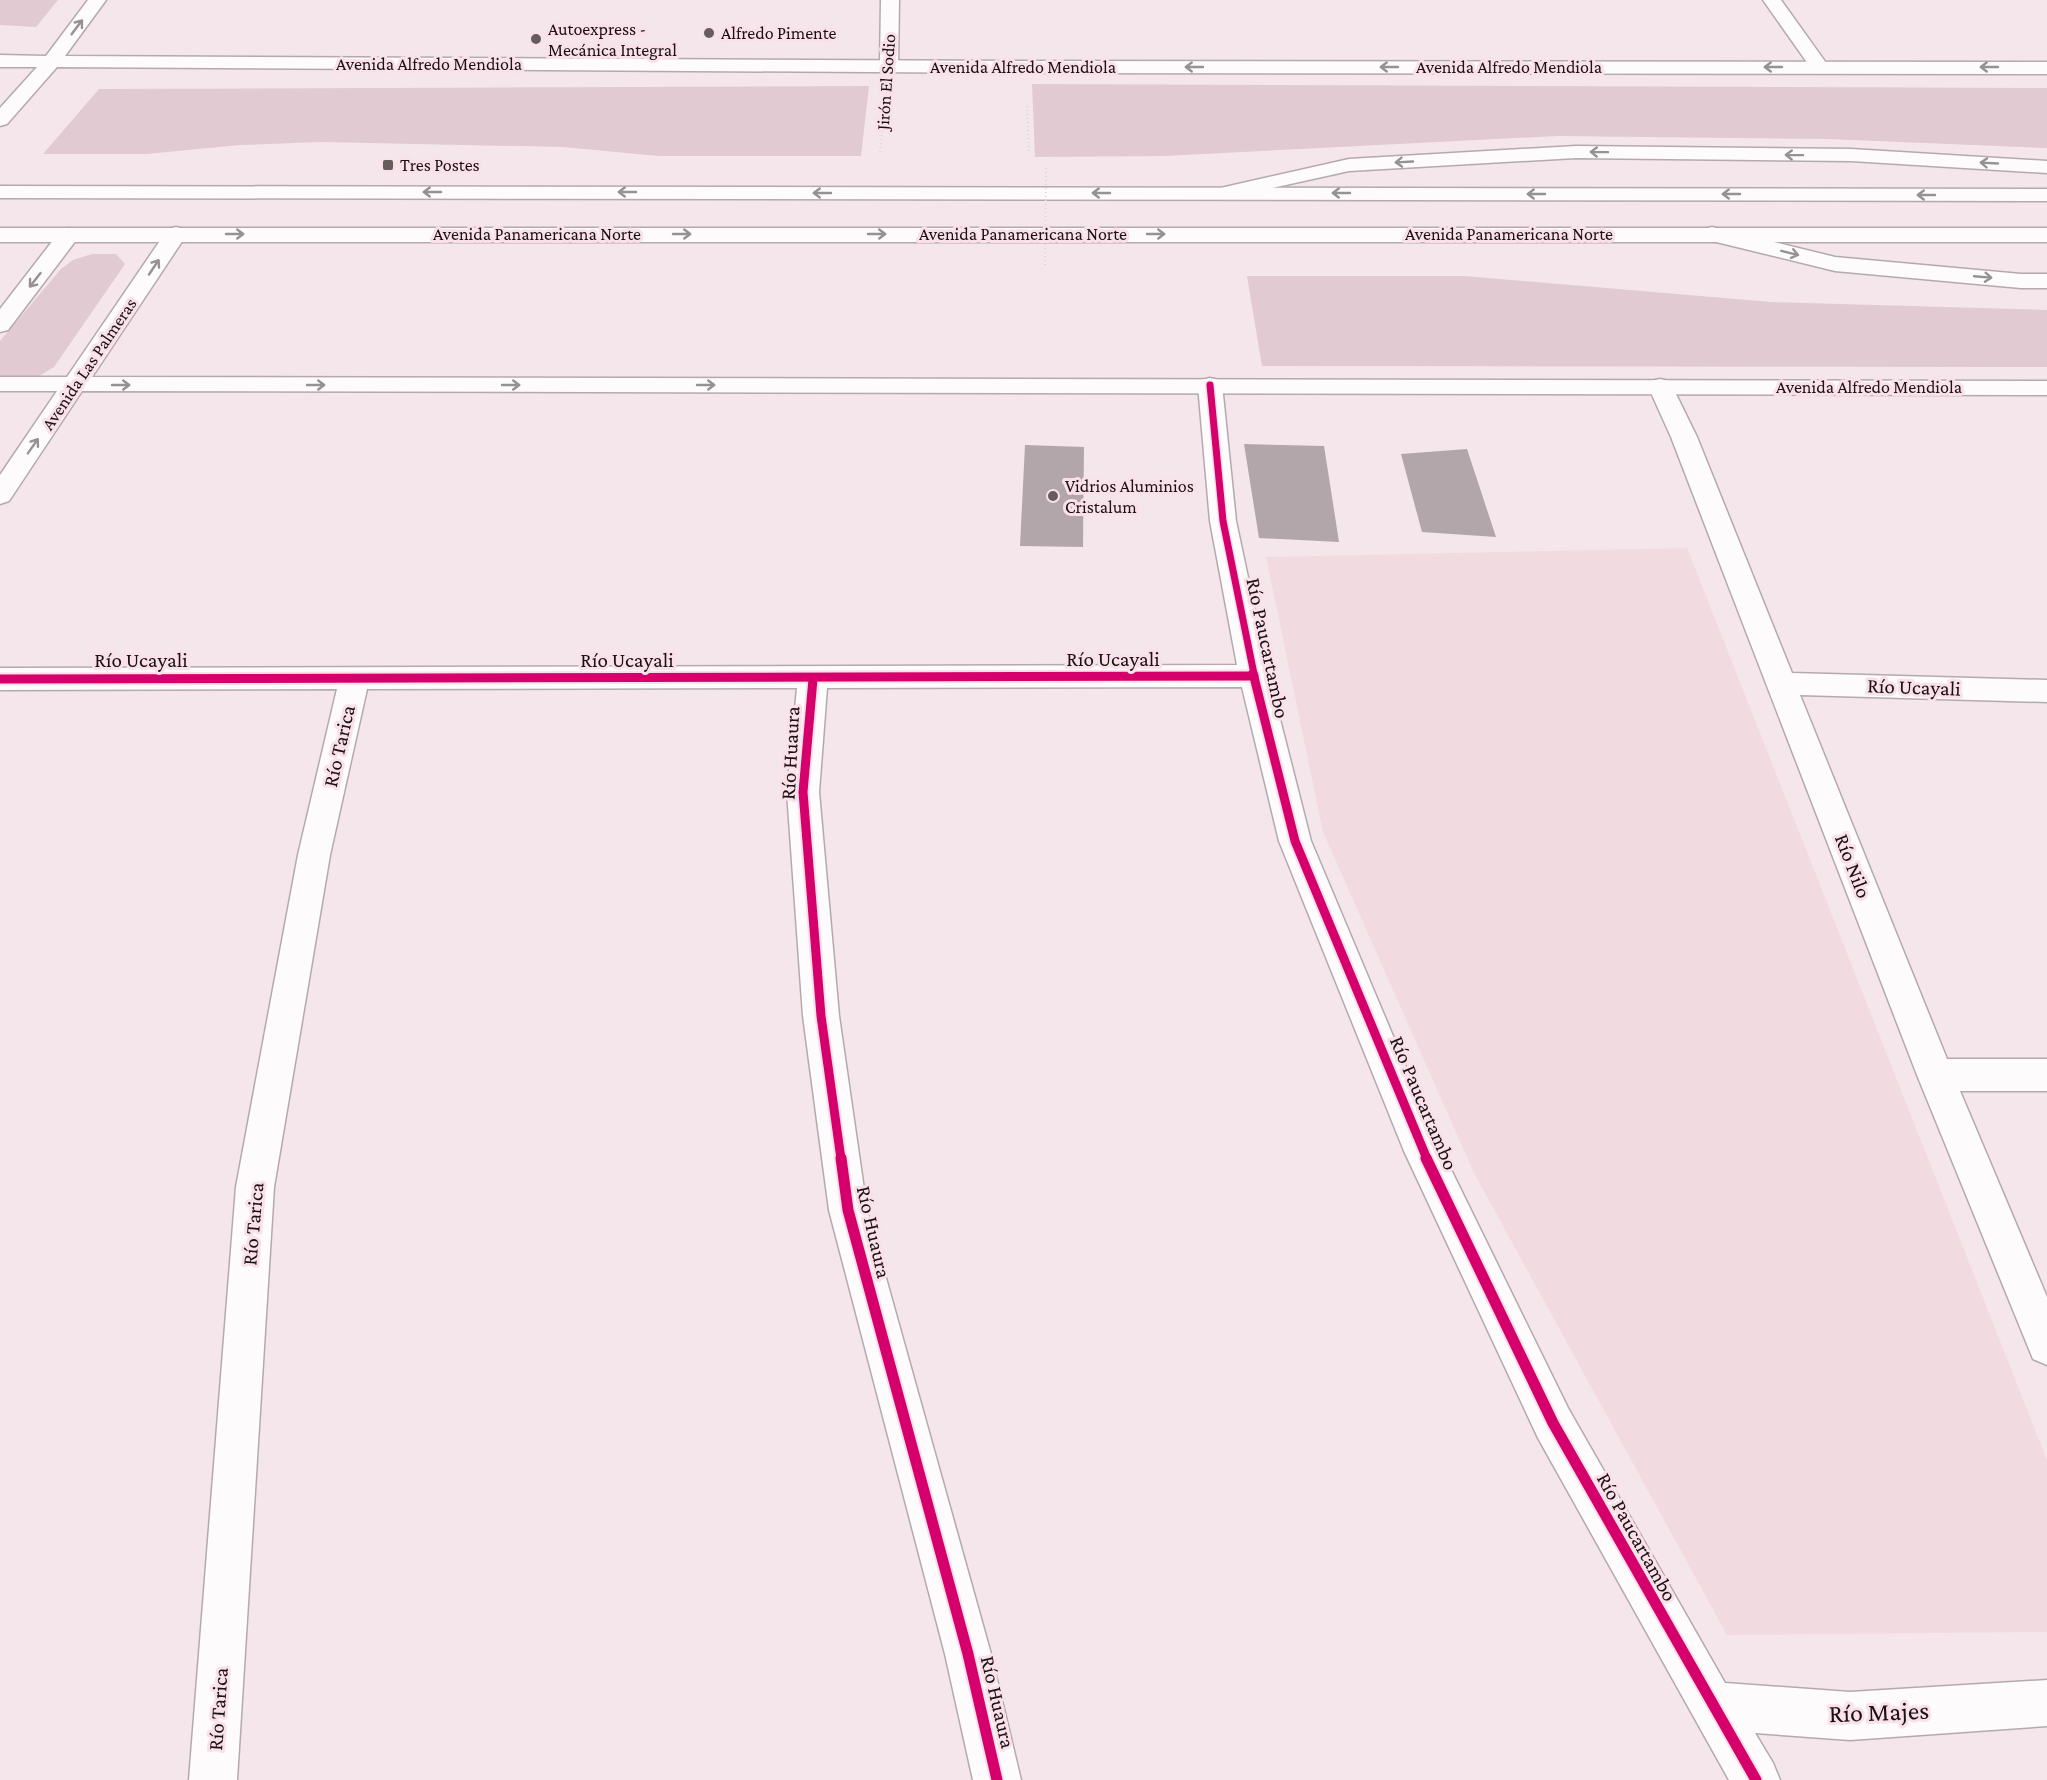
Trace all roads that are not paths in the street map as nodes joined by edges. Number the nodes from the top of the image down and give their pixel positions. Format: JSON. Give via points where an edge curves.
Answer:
{"nodes":[{"id":1,"x":97,"y":0,"type":"edge"},
{"id":2,"x":890,"y":0,"type":"edge"},
{"id":3,"x":1772,"y":0,"type":"edge"},
{"id":4,"x":0,"y":61,"type":"edge"},
{"id":5,"x":52,"y":61,"type":"junction"},
{"id":6,"x":889,"y":66,"type":"junction"},
{"id":7,"x":1820,"y":67,"type":"junction"},
{"id":8,"x":2047,"y":68,"type":"edge"},
{"id":9,"x":0,"y":120,"type":"edge"},
{"id":10,"x":2047,"y":166,"type":"edge"},
{"id":11,"x":0,"y":192,"type":"edge"},
{"id":12,"x":1223,"y":193,"type":"junction"},
{"id":13,"x":2047,"y":195,"type":"edge"},
{"id":14,"x":176,"y":234,"type":"junction"},
{"id":15,"x":1712,"y":234,"type":"junction"},
{"id":16,"x":0,"y":235,"type":"edge"},
{"id":17,"x":69,"y":235,"type":"junction"},
{"id":18,"x":2047,"y":235,"type":"edge"},
{"id":19,"x":2047,"y":281,"type":"edge"},
{"id":20,"x":0,"y":325,"type":"edge"},
{"id":21,"x":0,"y":384,"type":"edge"},
{"id":22,"x":76,"y":384,"type":"junction"},
{"id":23,"x":1210,"y":385,"type":"junction"},
{"id":24,"x":1660,"y":386,"type":"junction"},
{"id":25,"x":2047,"y":388,"type":"edge"},
{"id":26,"x":0,"y":495,"type":"edge"},
{"id":27,"x":1254,"y":676,"type":"junction"},
{"id":28,"x":354,"y":677,"type":"junction"},
{"id":29,"x":0,"y":679,"type":"edge"},
{"id":30,"x":813,"y":679,"type":"junction"},
{"id":31,"x":1782,"y":684,"type":"junction"},
{"id":32,"x":2047,"y":691,"type":"edge"},
{"id":33,"x":1935,"y":1075,"type":"junction"},
{"id":34,"x":2047,"y":1075,"type":"edge"},
{"id":35,"x":2047,"y":1346,"type":"edge"},
{"id":36,"x":2047,"y":1703,"type":"edge"},
{"id":37,"x":1712,"y":1706,"type":"junction"},
{"id":38,"x":213,"y":1780,"type":"edge"},
{"id":39,"x":997,"y":1780,"type":"edge"},
{"id":40,"x":1756,"y":1780,"type":"edge"}],
"edges":[{"from":5,"to":1,"type":"main road","one_way":true},
{"from":2,"to":6,"type":"main road","name":"Jirón El Sodio"},
{"from":3,"to":7,"type":"main road"},
{"from":4,"to":5,"type":"main road","name":"Avenida Alfredo Mendiola"},
{"from":5,"to":6,"type":"main road","name":"Avenida Alfredo Mendiola"},
{"from":5,"to":9,"type":"main road"},
{"from":7,"to":6,"type":"main road","name":"Avenida Alfredo Mendiola","one_way":true},
{"from":8,"to":7,"type":"main road","name":"Avenida Alfredo Mendiola","one_way":true},
{"from":10,"to":12,"type":"main road","one_way":true,"via":[[1851,155],[1576,152],[1349,165]]},
{"from":12,"to":11,"type":"main road","name":"Avenida Panamericana Norte","one_way":true},
{"from":13,"to":12,"type":"main road","name":"Avenida Panamericana Norte","one_way":true},
{"from":14,"to":15,"type":"main road","name":"Avenida Panamericana Norte","one_way":true},
{"from":14,"to":17,"type":"main road","name":"Avenida Panamericana Norte"},
{"from":22,"to":14,"type":"main road","name":"Avenida Las Palmeras","one_way":true},
{"from":15,"to":18,"type":"main road","name":"Avenida Panamericana Norte"},
{"from":15,"to":19,"type":"main road","one_way":true,"via":[[1835,264]]},
{"from":16,"to":17,"type":"main road","name":"Avenida Panamericana Norte"},
{"from":17,"to":20,"type":"main road","one_way":true},
{"from":21,"to":22,"type":"main road","name":"Avenida Alfredo Mendiola"},
{"from":22,"to":23,"type":"main road","name":"Avenida Alfredo Mendiola","one_way":true},
{"from":26,"to":22,"type":"main road","name":"Avenida Las Palmeras","one_way":true},
{"from":23,"to":24,"type":"main road","name":"Avenida Alfredo Mendiola"},
{"from":23,"to":27,"type":"main road","name":"Río Paucartambo","via":[[1223,521]]},
{"from":24,"to":25,"type":"main road","name":"Avenida Alfredo Mendiola"},
{"from":24,"to":31,"type":"main road","name":"Río Nilo"},
{"from":27,"to":30,"type":"main road","name":"Río Ucayali"},
{"from":27,"to":37,"type":"main road","name":"Río Paucartambo","via":[[1295,841],[1423,1151],[1553,1423]]},
{"from":28,"to":29,"type":"main road","name":"Río Ucayali"},
{"from":28,"to":30,"type":"main road","name":"Río Ucayali"},
{"from":28,"to":38,"type":"main road","name":"Río Tarica","via":[[314,855],[255,1187]]},
{"from":30,"to":39,"type":"main road","name":"Río Huaura","via":[[803,792],[821,1016],[848,1210],[968,1654]]},
{"from":31,"to":32,"type":"main road","name":"Río Ucayali"},
{"from":31,"to":33,"type":"main road","name":"Río Nilo"},
{"from":33,"to":34,"type":"main road"},
{"from":33,"to":35,"type":"main road","name":"Río Nilo"},
{"from":36,"to":37,"type":"main road","name":"Río Majes","via":[[1850,1716]]},
{"from":37,"to":40,"type":"main road","name":"Río Paucartambo"}]}
